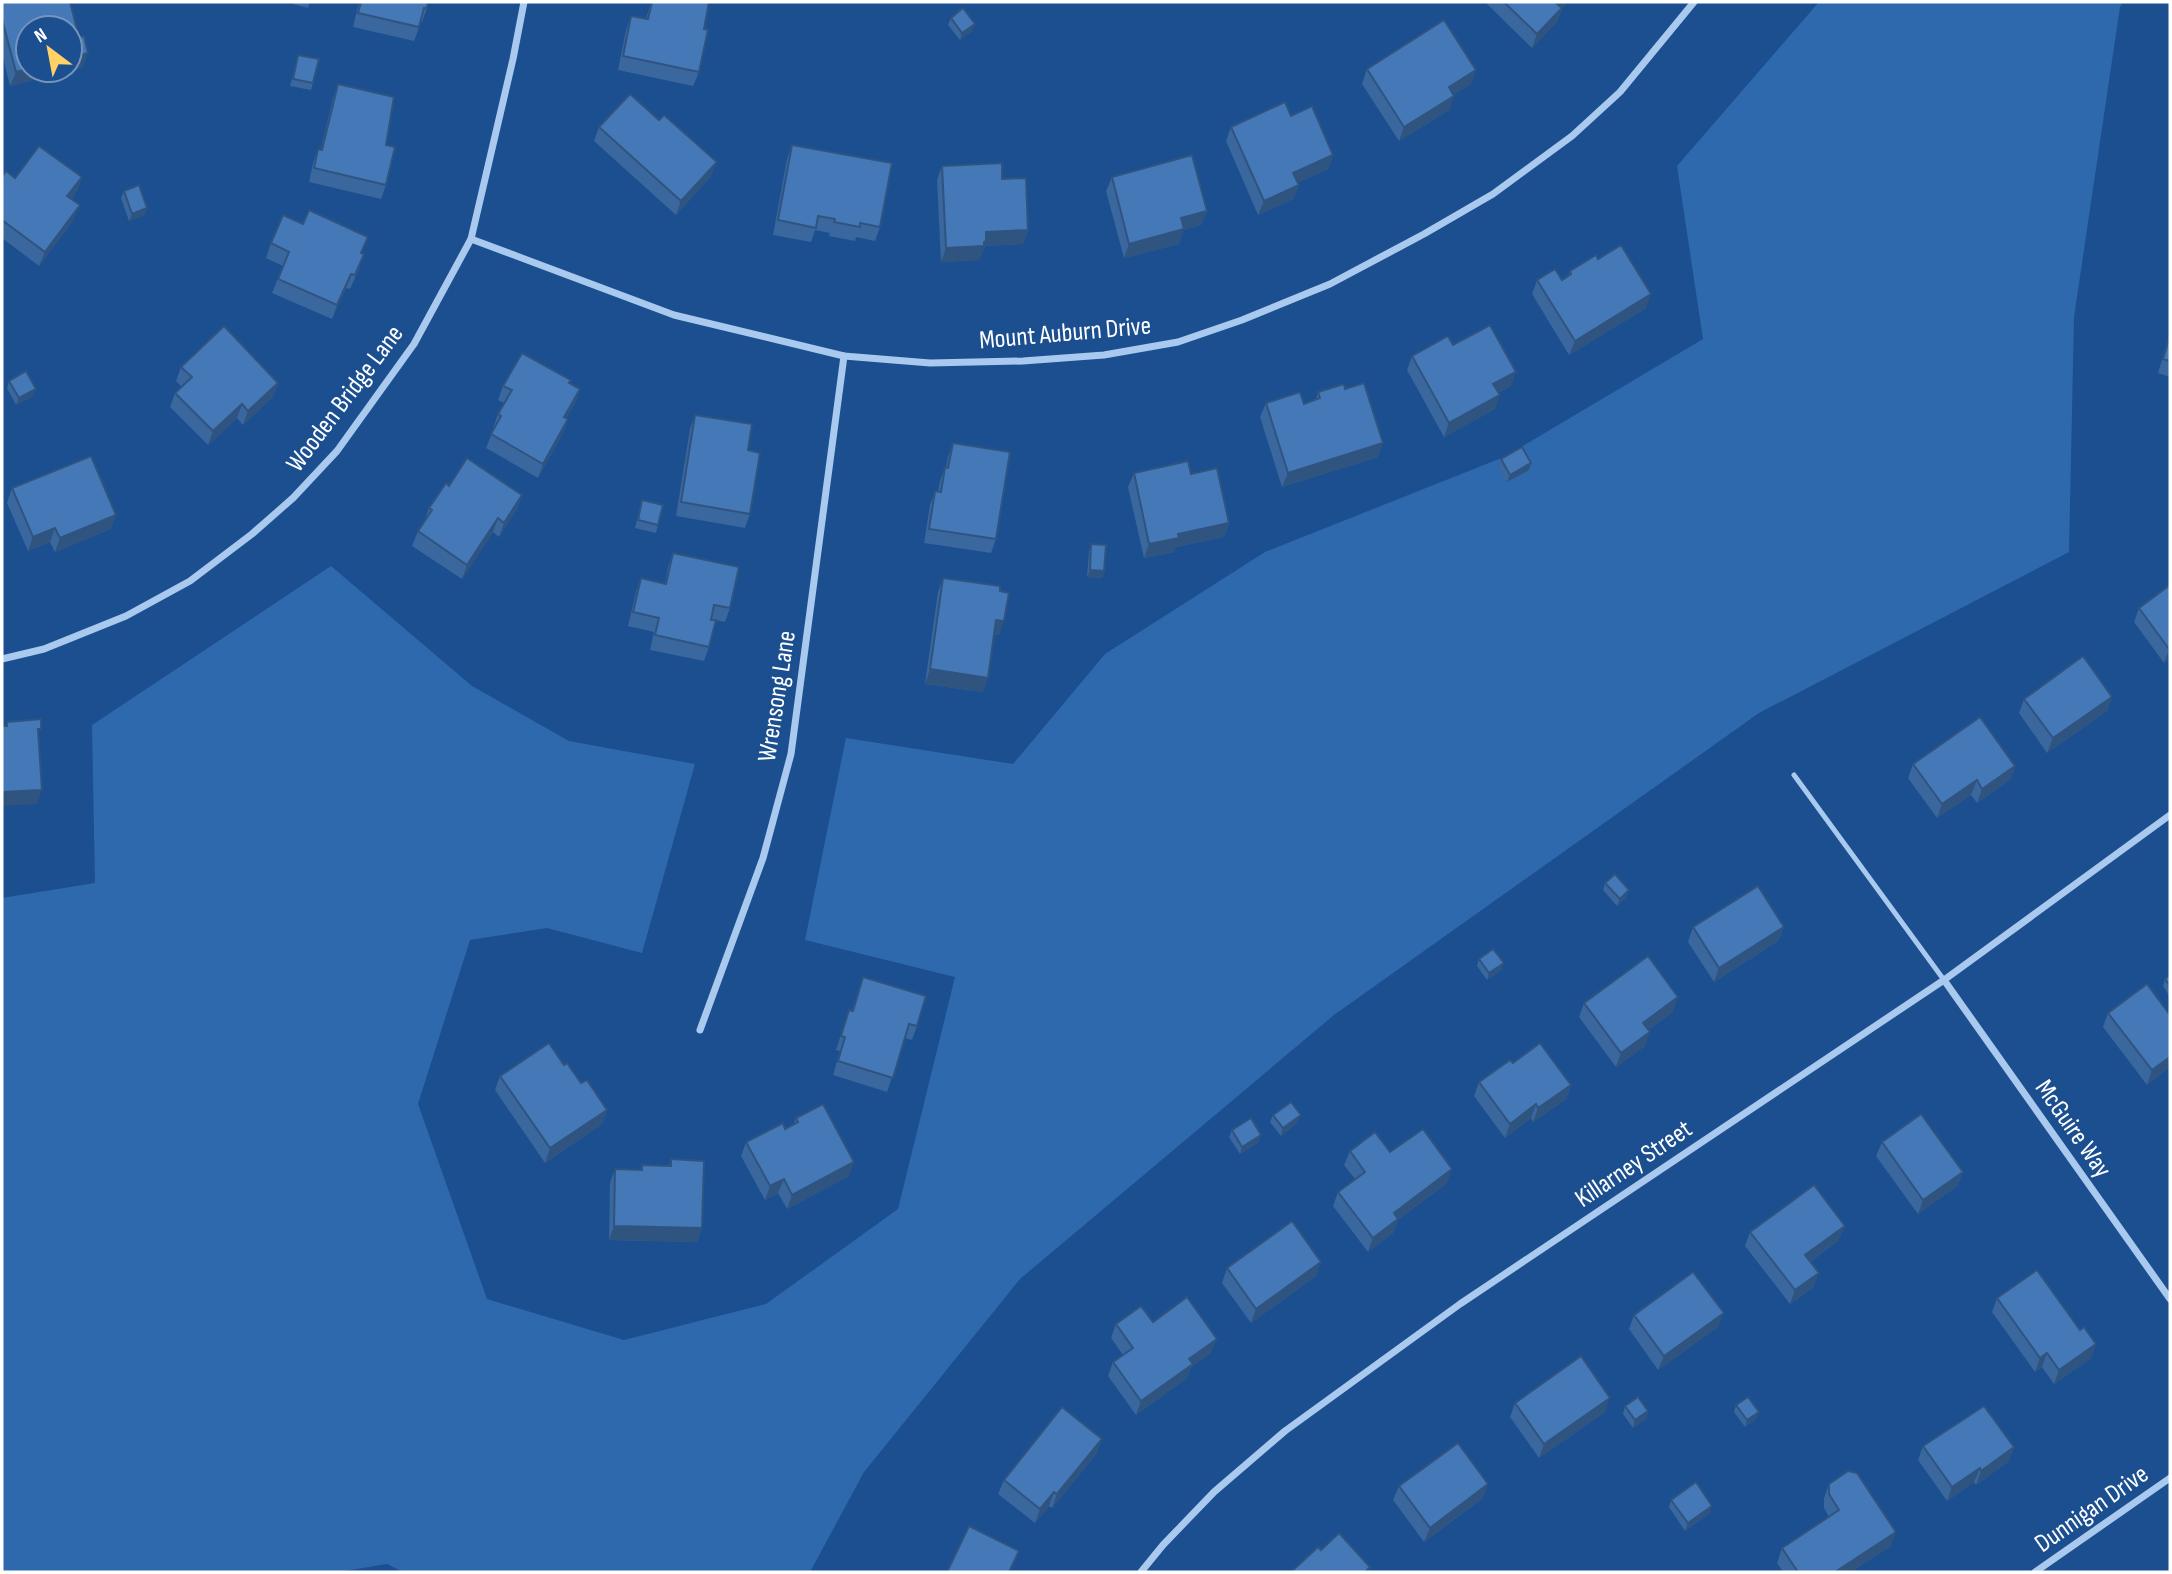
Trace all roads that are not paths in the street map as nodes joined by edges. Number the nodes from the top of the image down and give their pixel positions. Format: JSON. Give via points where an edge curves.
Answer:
{"nodes":[{"id":1,"x":524,"y":2,"type":"edge"},
{"id":2,"x":1694,"y":2,"type":"edge"},
{"id":3,"x":471,"y":239,"type":"junction"},
{"id":4,"x":844,"y":356,"type":"junction"},
{"id":5,"x":2,"y":659,"type":"edge"},
{"id":6,"x":1794,"y":775,"type":"dead end"},
{"id":7,"x":2170,"y":815,"type":"edge"},
{"id":8,"x":1944,"y":980,"type":"junction"},
{"id":9,"x":700,"y":1030,"type":"dead end"},
{"id":10,"x":2170,"y":1299,"type":"edge"},
{"id":11,"x":2170,"y":1478,"type":"edge"},
{"id":12,"x":1141,"y":1572,"type":"edge"},
{"id":13,"x":2035,"y":1572,"type":"edge"}],
"edges":[{"from":1,"to":3,"type":"street","name":"Wooden Bridge Lane"},
{"from":2,"to":4,"type":"street","name":"Mount Auburn Drive","via":[[1620,92],[1572,136],[1493,194],[1330,284],[1178,342],[1104,355],[930,363]]},
{"from":3,"to":4,"type":"street","name":"Mount Auburn Drive","via":[[674,315]]},
{"from":3,"to":5,"type":"street","name":"Wooden Bridge Lane","via":[[414,344],[337,451],[293,498],[190,581],[126,616],[44,649]]},
{"from":4,"to":9,"type":"street","name":"Wrensong Lane","via":[[791,754],[764,859]]},
{"from":6,"to":8,"type":"lane"},
{"from":7,"to":8,"type":"street","name":"Killarney Street"},
{"from":8,"to":10,"type":"street","name":"McGuire Way"},
{"from":8,"to":12,"type":"street","name":"Killarney Street","via":[[1460,1304],[1284,1431],[1214,1492]]},
{"from":11,"to":13,"type":"street","name":"Dunnigan Drive"}]}
